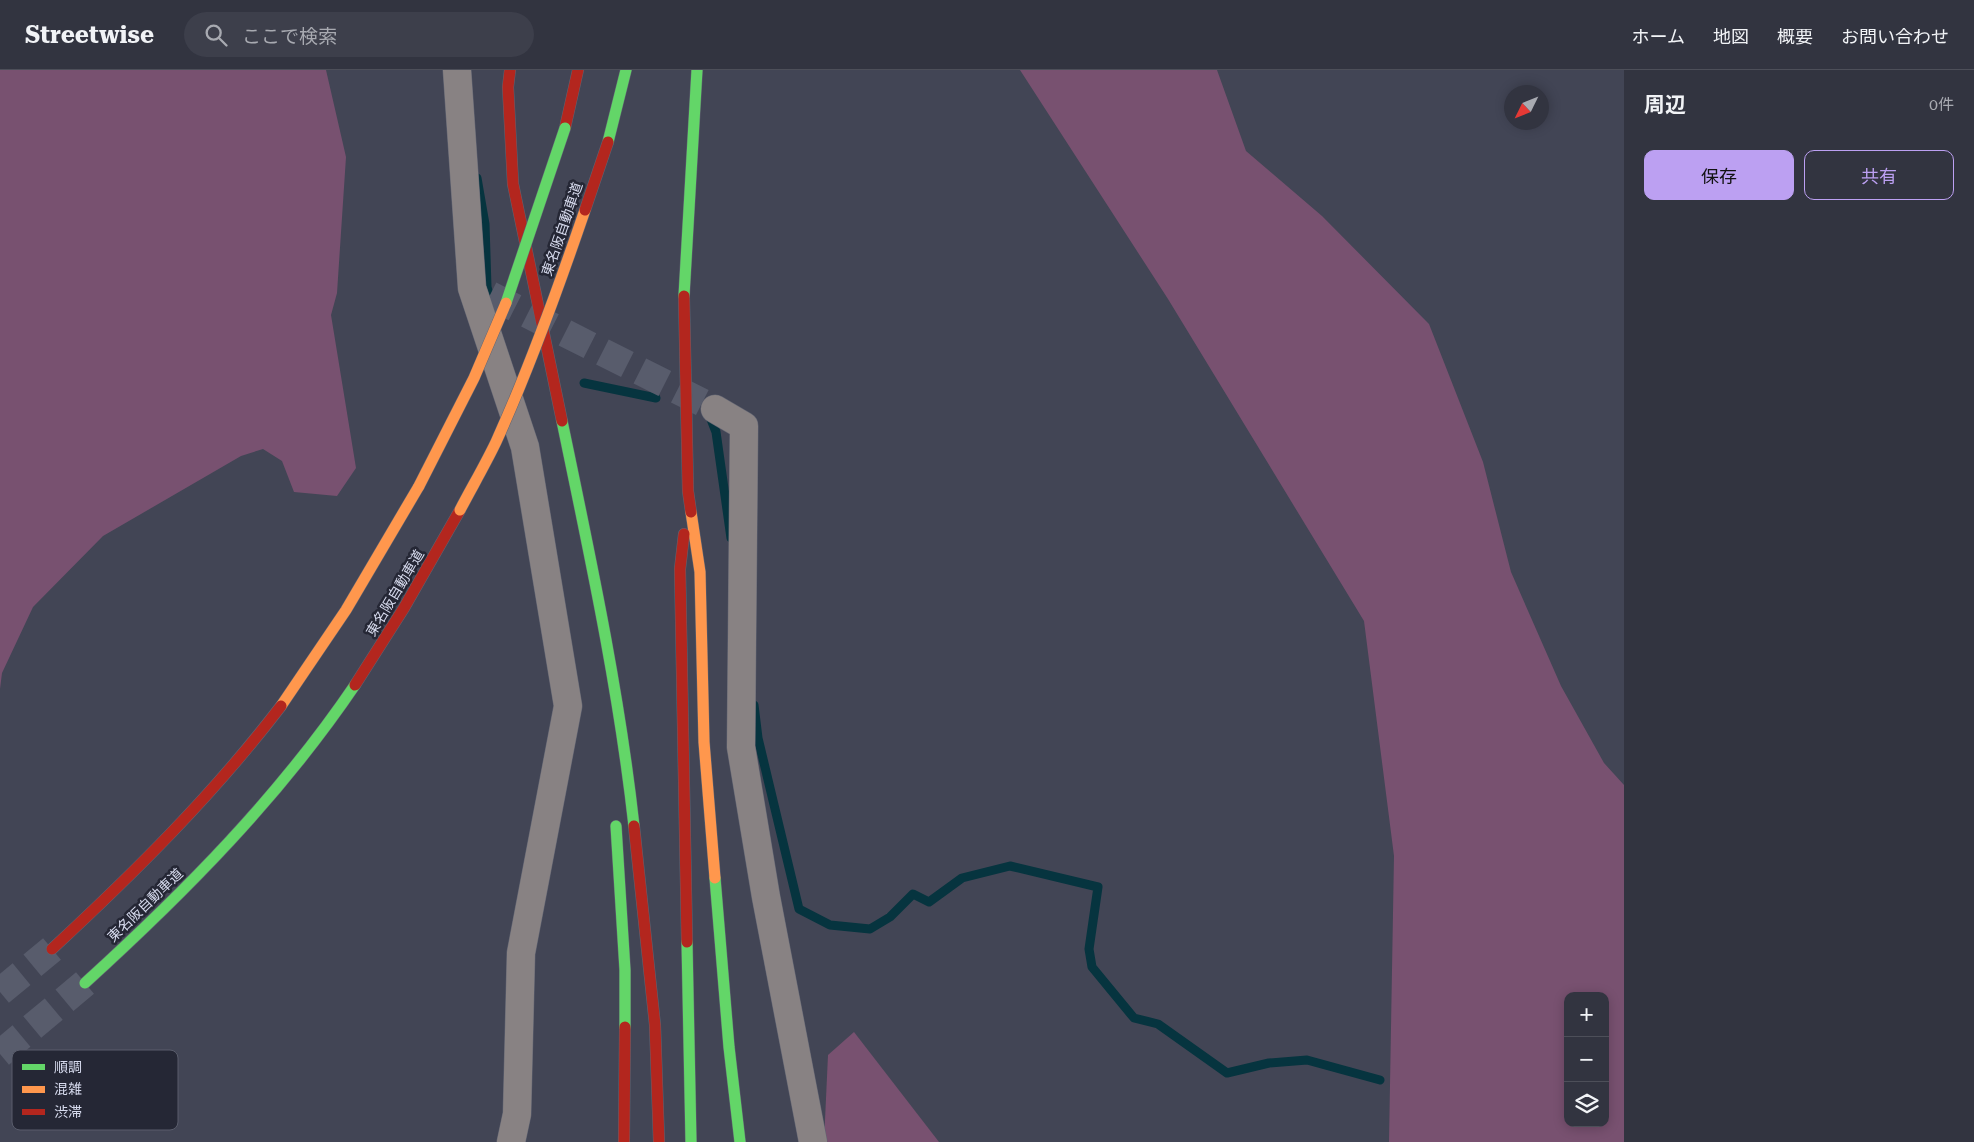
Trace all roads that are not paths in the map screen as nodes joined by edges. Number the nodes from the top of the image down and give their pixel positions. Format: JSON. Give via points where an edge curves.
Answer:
{"nodes":[{"id":1,"x":457,"y":70,"type":"edge"},
{"id":2,"x":510,"y":70,"type":"edge"},
{"id":3,"x":578,"y":70,"type":"edge"},
{"id":4,"x":626,"y":70,"type":"edge"},
{"id":5,"x":697,"y":70,"type":"edge"},
{"id":6,"x":715,"y":410,"type":"tunnel mouth"},
{"id":7,"x":688,"y":491,"type":"junction"},
{"id":8,"x":600,"y":605,"type":"junction"},
{"id":9,"x":609,"y":730,"type":"dead end"},
{"id":10,"x":615,"y":817,"type":"dead end"},
{"id":11,"x":52,"y":949,"type":"tunnel mouth"},
{"id":12,"x":85,"y":983,"type":"tunnel mouth"},
{"id":13,"x":511,"y":1142,"type":"edge"},
{"id":14,"x":624,"y":1142,"type":"edge"},
{"id":15,"x":659,"y":1142,"type":"edge"},
{"id":16,"x":691,"y":1142,"type":"edge"},
{"id":17,"x":740,"y":1142,"type":"edge"},
{"id":18,"x":812,"y":1142,"type":"edge"}],
"edges":[{"from":1,"to":13,"type":"street","via":[[481,291],[525,447],[568,706],[521,953],[517,1114]]},
{"from":2,"to":8,"type":"highway","via":[[513,184]]},
{"from":3,"to":11,"type":"highway","name":"東名阪自動車道","bridge":true,"via":[[533,228],[502,313],[463,402],[374,566],[322,648],[263,729],[170,836]]},
{"from":4,"to":12,"type":"highway","name":"東名阪自動車道","bridge":true,"via":[[608,142],[538,342],[500,434],[420,583],[370,663],[298,762],[230,842],[156,918]]},
{"from":5,"to":7,"type":"highway","via":[[684,283]]},
{"from":6,"to":18,"type":"street","via":[[744,426],[741,748]]},
{"from":7,"to":16,"type":"highway","via":[[680,569]]},
{"from":7,"to":17,"type":"highway","via":[[700,572],[704,742]]},
{"from":8,"to":9,"type":"highway"},
{"from":8,"to":15,"type":"highway","via":[[629,785],[655,1025]]},
{"from":10,"to":14,"type":"highway","via":[[625,970]]}]}
